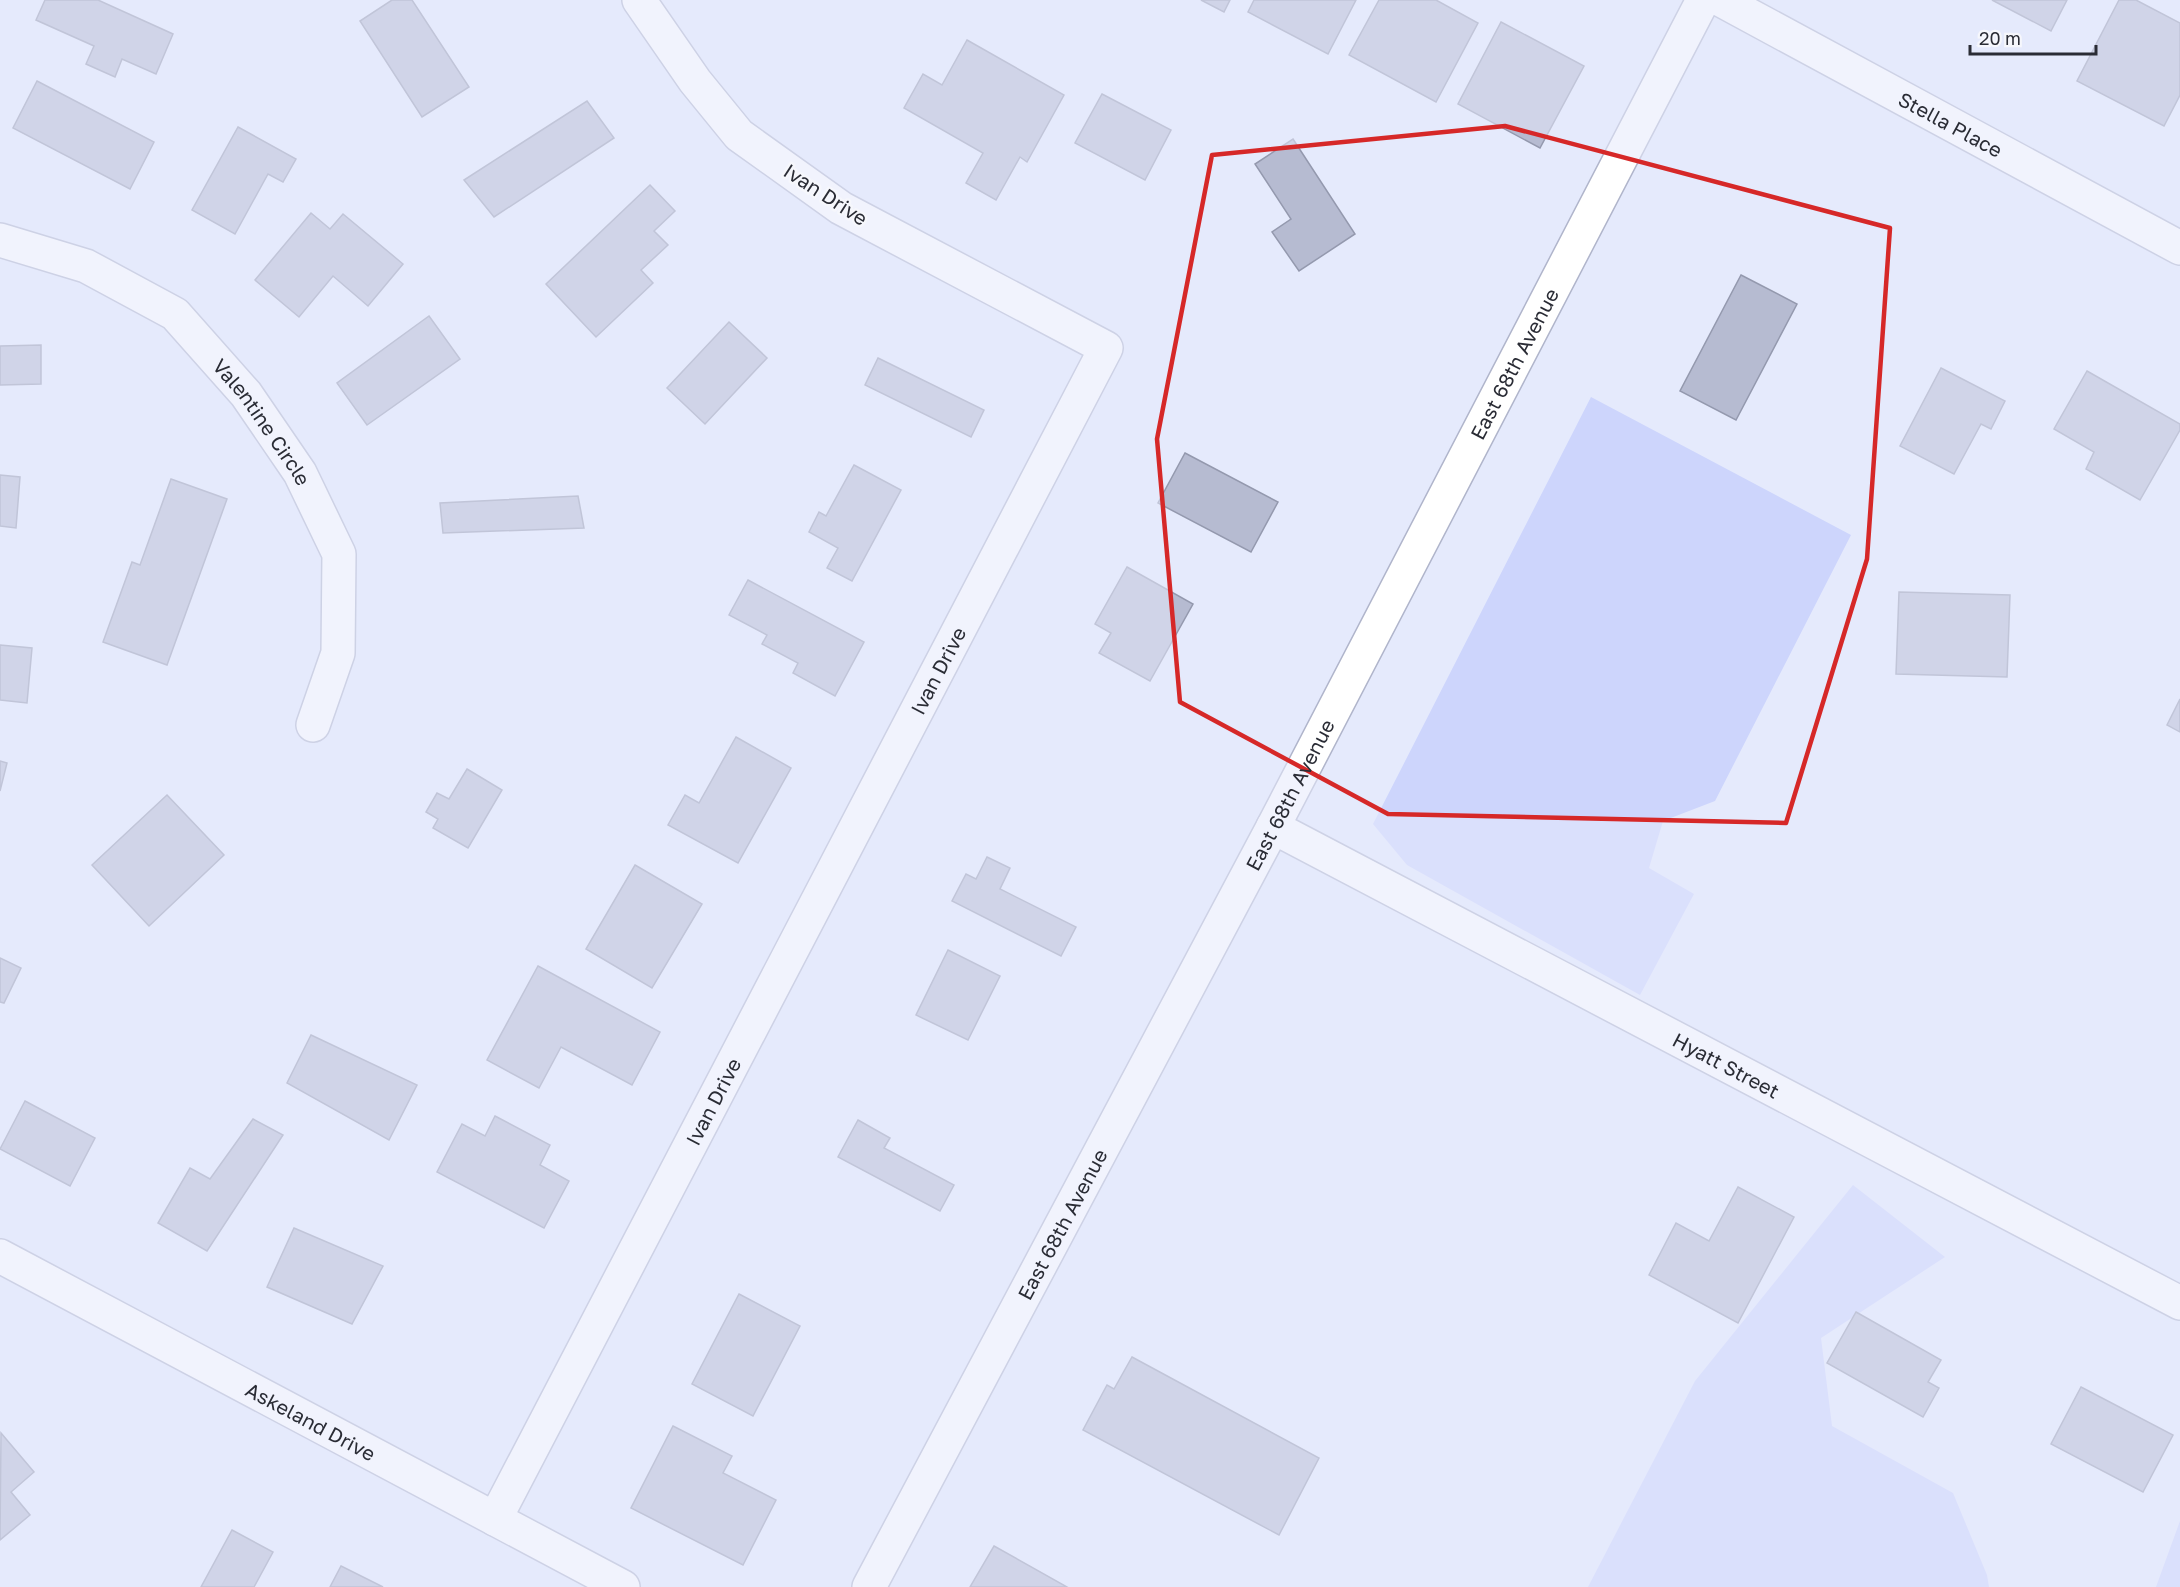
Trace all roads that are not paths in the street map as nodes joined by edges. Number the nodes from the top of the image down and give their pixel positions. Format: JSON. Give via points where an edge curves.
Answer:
{"nodes":[{"id":1,"x":639,"y":0,"type":"edge"},
{"id":2,"x":1703,"y":0,"type":"edge"},
{"id":3,"x":1721,"y":0,"type":"edge"},
{"id":4,"x":0,"y":240,"type":"edge"},
{"id":5,"x":2180,"y":248,"type":"edge"},
{"id":6,"x":313,"y":725,"type":"dead end"},
{"id":7,"x":1273,"y":827,"type":"junction"},
{"id":8,"x":0,"y":1256,"type":"edge"},
{"id":9,"x":2180,"y":1303,"type":"edge"},
{"id":10,"x":495,"y":1519,"type":"junction"},
{"id":11,"x":622,"y":1587,"type":"edge"},
{"id":12,"x":869,"y":1587,"type":"edge"}],
"edges":[{"from":1,"to":10,"type":"street","name":"Ivan Drive","via":[[695,81],[739,135],[841,207],[1106,348]]},
{"from":2,"to":7,"type":"street","name":"East 68th Avenue"},
{"from":3,"to":5,"type":"street","name":"Stella Place"},
{"from":4,"to":6,"type":"street","name":"Valentine Circle","via":[[86,266],[175,314],[246,394],[300,474],[339,554],[338,653]]},
{"from":7,"to":9,"type":"street","name":"Hyatt Street"},
{"from":7,"to":12,"type":"street","name":"East 68th Avenue"},
{"from":8,"to":10,"type":"street","name":"Askeland Drive"},
{"from":10,"to":11,"type":"street","name":"Askeland Drive"}]}
